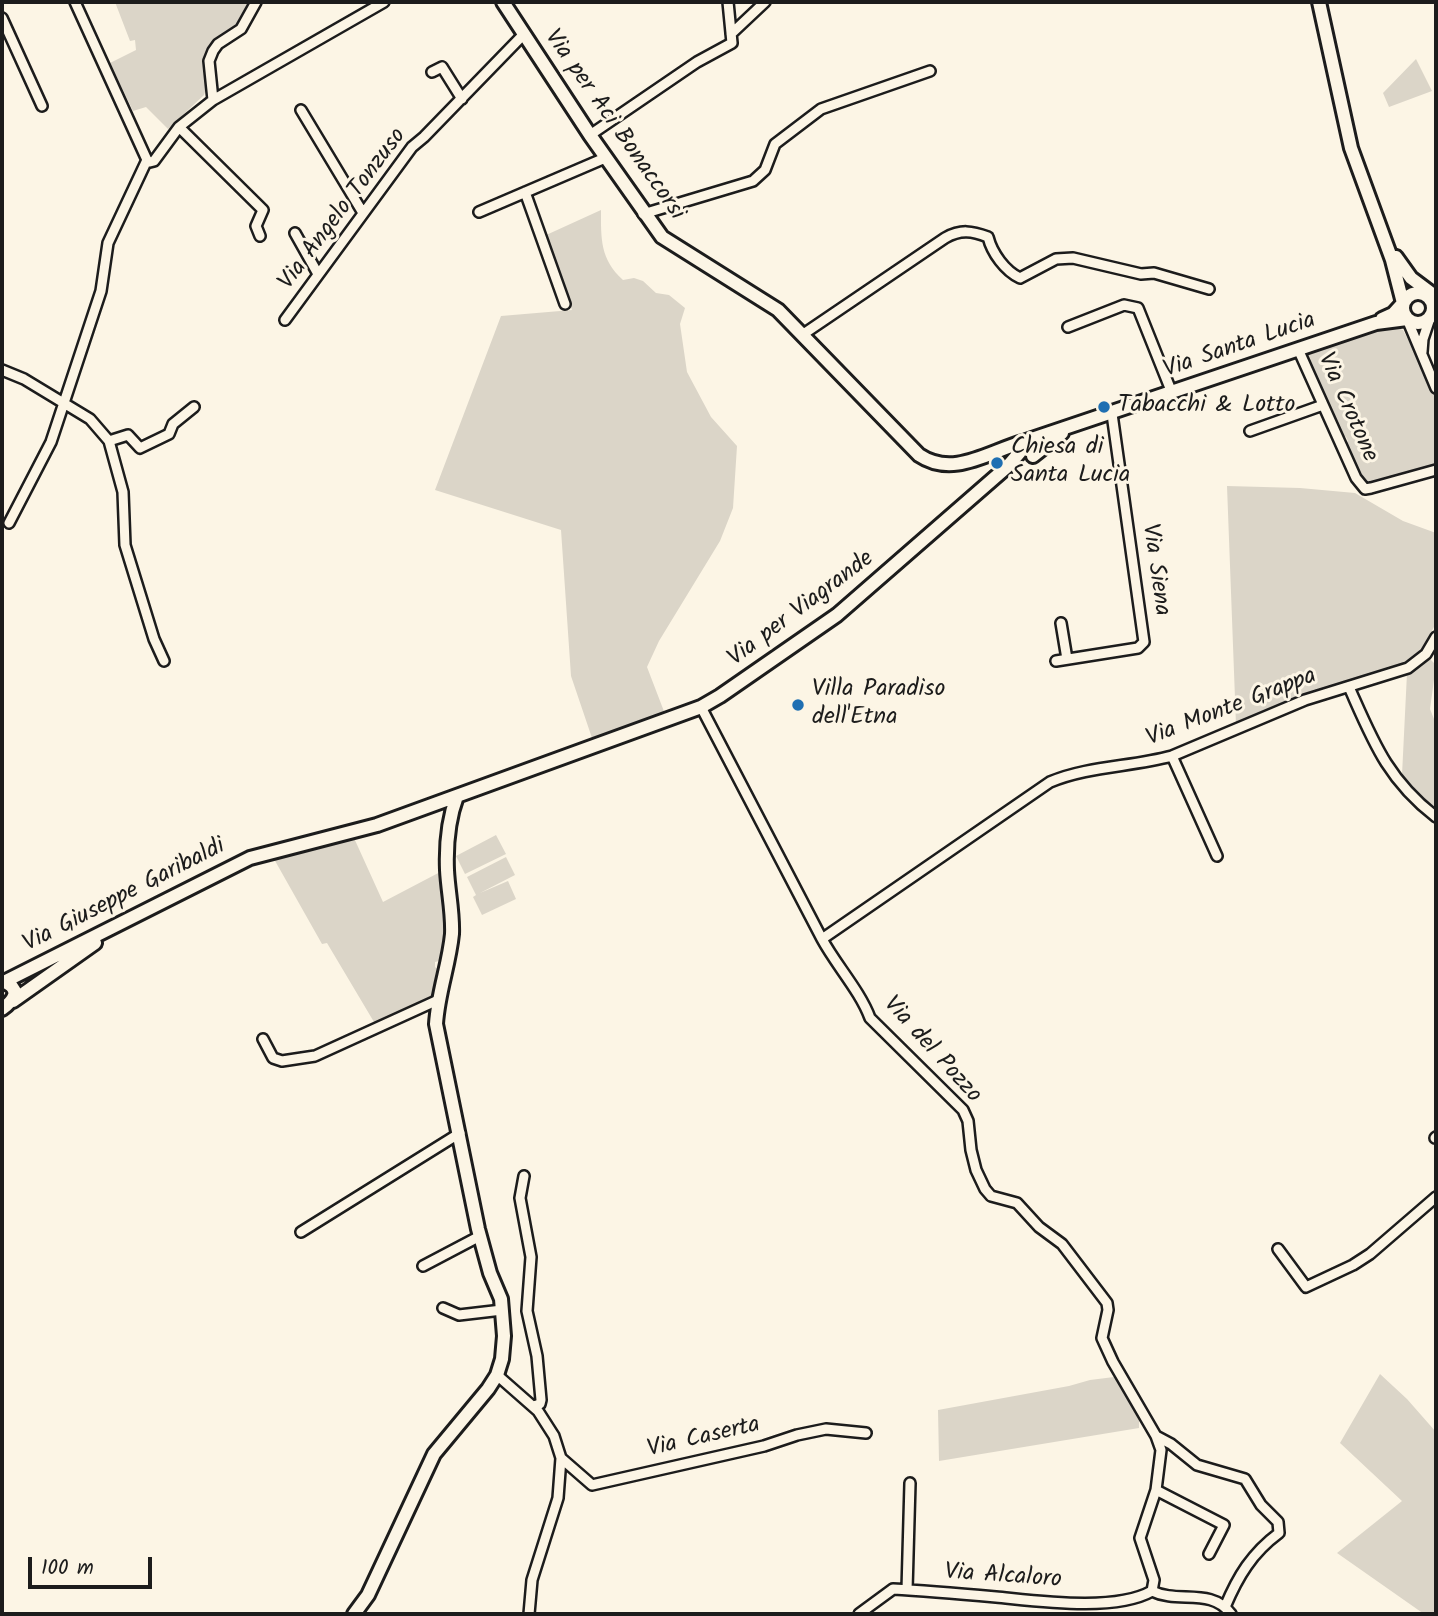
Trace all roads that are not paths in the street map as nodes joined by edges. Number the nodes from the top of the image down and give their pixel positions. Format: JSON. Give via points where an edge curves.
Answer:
{"nodes":[{"id":1,"x":75,"y":2,"type":"edge"},
{"id":2,"x":256,"y":2,"type":"edge"},
{"id":3,"x":384,"y":2,"type":"edge"},
{"id":4,"x":503,"y":2,"type":"edge"},
{"id":5,"x":728,"y":2,"type":"edge"},
{"id":6,"x":765,"y":2,"type":"edge"},
{"id":7,"x":1319,"y":2,"type":"edge"},
{"id":8,"x":2,"y":18,"type":"edge"},
{"id":9,"x":524,"y":34,"type":"junction"},
{"id":10,"x":731,"y":34,"type":"junction"},
{"id":11,"x":930,"y":71,"type":"dead end"},
{"id":12,"x":432,"y":72,"type":"dead end"},
{"id":13,"x":462,"y":99,"type":"junction"},
{"id":14,"x":213,"y":100,"type":"junction"},
{"id":15,"x":42,"y":106,"type":"dead end"},
{"id":16,"x":301,"y":110,"type":"dead end"},
{"id":17,"x":179,"y":127,"type":"junction"},
{"id":18,"x":590,"y":135,"type":"junction"},
{"id":19,"x":605,"y":158,"type":"junction"},
{"id":20,"x":146,"y":160,"type":"junction"},
{"id":21,"x":525,"y":192,"type":"junction"},
{"id":22,"x":363,"y":212,"type":"junction"},
{"id":23,"x":479,"y":212,"type":"dead end"},
{"id":24,"x":643,"y":214,"type":"junction"},
{"id":25,"x":295,"y":233,"type":"dead end"},
{"id":26,"x":260,"y":236,"type":"dead end"},
{"id":27,"x":1384,"y":239,"type":"junction"},
{"id":28,"x":318,"y":274,"type":"junction"},
{"id":29,"x":1209,"y":289,"type":"dead end"},
{"id":30,"x":1428,"y":292,"type":"edge"},
{"id":31,"x":1403,"y":303,"type":"junction"},
{"id":32,"x":565,"y":304,"type":"dead end"},
{"id":33,"x":1433,"y":313,"type":"edge"},
{"id":34,"x":1408,"y":319,"type":"junction"},
{"id":35,"x":285,"y":320,"type":"dead end"},
{"id":36,"x":1376,"y":323,"type":"junction"},
{"id":37,"x":1069,"y":327,"type":"dead end"},
{"id":38,"x":802,"y":335,"type":"junction"},
{"id":39,"x":1298,"y":349,"type":"junction"},
{"id":40,"x":1423,"y":361,"type":"junction"},
{"id":41,"x":2,"y":370,"type":"edge"},
{"id":42,"x":1436,"y":388,"type":"edge"},
{"id":43,"x":1172,"y":393,"type":"junction"},
{"id":44,"x":64,"y":402,"type":"junction"},
{"id":45,"x":1324,"y":405,"type":"junction"},
{"id":46,"x":194,"y":407,"type":"dead end"},
{"id":47,"x":1112,"y":414,"type":"junction"},
{"id":48,"x":1250,"y":432,"type":"dead end"},
{"id":49,"x":109,"y":441,"type":"junction"},
{"id":50,"x":1024,"y":450,"type":"junction"},
{"id":51,"x":1436,"y":470,"type":"edge"},
{"id":52,"x":9,"y":523,"type":"dead end"},
{"id":53,"x":1061,"y":623,"type":"dead end"},
{"id":54,"x":1436,"y":637,"type":"edge"},
{"id":55,"x":1067,"y":659,"type":"junction"},
{"id":56,"x":164,"y":661,"type":"dead end"},
{"id":57,"x":1056,"y":661,"type":"dead end"},
{"id":58,"x":1349,"y":687,"type":"junction"},
{"id":59,"x":701,"y":707,"type":"junction"},
{"id":60,"x":594,"y":745,"type":"joint"},
{"id":61,"x":1172,"y":756,"type":"junction"},
{"id":62,"x":457,"y":796,"type":"junction"},
{"id":63,"x":1436,"y":817,"type":"edge"},
{"id":64,"x":265,"y":853,"type":"junction"},
{"id":65,"x":1217,"y":856,"type":"dead end"},
{"id":66,"x":822,"y":939,"type":"junction"},
{"id":67,"x":3,"y":982,"type":"edge"},
{"id":68,"x":438,"y":1000,"type":"junction"},
{"id":69,"x":7,"y":1005,"type":"edge"},
{"id":70,"x":263,"y":1039,"type":"dead end"},
{"id":71,"x":460,"y":1133,"type":"junction"},
{"id":72,"x":524,"y":1176,"type":"dead end"},
{"id":73,"x":1436,"y":1197,"type":"edge"},
{"id":74,"x":301,"y":1232,"type":"dead end"},
{"id":75,"x":480,"y":1236,"type":"junction"},
{"id":76,"x":1279,"y":1249,"type":"dead end"},
{"id":77,"x":423,"y":1266,"type":"dead end"},
{"id":78,"x":443,"y":1308,"type":"dead end"},
{"id":79,"x":502,"y":1310,"type":"junction"},
{"id":80,"x":497,"y":1375,"type":"junction"},
{"id":81,"x":533,"y":1406,"type":"junction"},
{"id":82,"x":866,"y":1433,"type":"dead end"},
{"id":83,"x":1156,"y":1436,"type":"junction"},
{"id":84,"x":561,"y":1458,"type":"junction"},
{"id":85,"x":910,"y":1483,"type":"dead end"},
{"id":86,"x":1156,"y":1490,"type":"junction"},
{"id":87,"x":1209,"y":1554,"type":"dead end"},
{"id":88,"x":907,"y":1590,"type":"junction"},
{"id":89,"x":1152,"y":1591,"type":"junction"},
{"id":90,"x":1228,"y":1610,"type":"edge"},
{"id":91,"x":354,"y":1614,"type":"edge"},
{"id":92,"x":529,"y":1614,"type":"edge"},
{"id":93,"x":859,"y":1614,"type":"edge"}],
"edges":[{"from":1,"to":20,"type":"street"},
{"from":2,"to":14,"type":"street","via":[[241,29],[213,51],[209,61]]},
{"from":3,"to":14,"type":"street"},
{"from":4,"to":9,"type":"main road","name":"Via per Aci Bonaccorsi"},
{"from":5,"to":10,"type":"street"},
{"from":6,"to":10,"type":"street"},
{"from":7,"to":27,"type":"main road","via":[[1351,148]]},
{"from":8,"to":15,"type":"street"},
{"from":9,"to":13,"type":"street","name":"Via Angelo Tonzuso"},
{"from":9,"to":18,"type":"main road","name":"Via per Aci Bonaccorsi"},
{"from":10,"to":18,"type":"street","via":[[732,43]]},
{"from":11,"to":24,"type":"street","via":[[821,109],[775,144],[765,170],[753,181]]},
{"from":12,"to":13,"type":"street","via":[[442,67]]},
{"from":13,"to":22,"type":"street","name":"Via Angelo Tonzuso","via":[[412,147]]},
{"from":14,"to":17,"type":"street"},
{"from":16,"to":22,"type":"street"},
{"from":17,"to":20,"type":"street","via":[[154,161]]},
{"from":17,"to":26,"type":"street","via":[[263,210],[256,226]]},
{"from":18,"to":19,"type":"main road","name":"Via per Aci Bonaccorsi"},
{"from":19,"to":21,"type":"street"},
{"from":19,"to":24,"type":"main road","name":"Via per Aci Bonaccorsi"},
{"from":20,"to":44,"type":"street","via":[[108,243],[101,291]]},
{"from":21,"to":23,"type":"street"},
{"from":21,"to":32,"type":"street"},
{"from":22,"to":28,"type":"street","name":"Via Angelo Tonzuso"},
{"from":24,"to":38,"type":"main road","name":"Via per Aci Bonaccorsi","via":[[673,246],[766,301]]},
{"from":25,"to":28,"type":"street"},
{"from":27,"to":30,"type":"main road","via":[[1403,268]]},
{"from":27,"to":31,"type":"main road"},
{"from":28,"to":35,"type":"street","name":"Via Angelo Tonzuso"},
{"from":29,"to":38,"type":"street","via":[[1154,272],[1141,274],[1073,258],[1056,259],[1020,278],[995,255],[988,237],[963,231],[945,238]]},
{"from":30,"to":31,"type":"main road","via":[[1409,295]]},
{"from":30,"to":33,"type":"main road"},
{"from":31,"to":34,"type":"main road"},
{"from":31,"to":36,"type":"main road"},
{"from":33,"to":34,"type":"main road","via":[[1420,323]]},
{"from":33,"to":40,"type":"street","via":[[1423,339]]},
{"from":34,"to":36,"type":"main road"},
{"from":34,"to":40,"type":"street"},
{"from":36,"to":39,"type":"main road","name":"Via Santa Lucia"},
{"from":37,"to":43,"type":"street","via":[[1124,305],[1138,308]]},
{"from":38,"to":50,"type":"main road","name":"Via per Aci Bonaccorsi","via":[[929,461],[956,465],[1000,450]]},
{"from":39,"to":43,"type":"main road","name":"Via Santa Lucia"},
{"from":39,"to":45,"type":"street","name":"Via Crotone"},
{"from":40,"to":42,"type":"street"},
{"from":41,"to":44,"type":"street"},
{"from":43,"to":47,"type":"main road","name":"Via Santa Lucia"},
{"from":44,"to":49,"type":"street","via":[[90,419]]},
{"from":44,"to":52,"type":"street","via":[[47,452]]},
{"from":45,"to":48,"type":"street"},
{"from":45,"to":51,"type":"street","name":"Via Crotone","via":[[1365,489]]},
{"from":46,"to":49,"type":"street","via":[[173,424],[169,434],[141,448],[128,435]]},
{"from":47,"to":50,"type":"main road","name":"Via Santa Lucia","via":[[1077,424]]},
{"from":47,"to":55,"type":"street","name":"Via Siena","via":[[1144,642],[1138,648]]},
{"from":49,"to":56,"type":"street","via":[[122,492],[125,545]]},
{"from":50,"to":59,"type":"main road","name":"Via per Viagrande","via":[[838,615]]},
{"from":53,"to":55,"type":"street"},
{"from":54,"to":58,"type":"street","name":"Via Monte Grappa","via":[[1426,654],[1408,668]]},
{"from":55,"to":57,"type":"street","name":"Via Siena"},
{"from":58,"to":61,"type":"street","name":"Via Monte Grappa","via":[[1306,700]]},
{"from":58,"to":63,"type":"street","via":[[1384,763]]},
{"from":59,"to":60,"type":"main road","name":"Via per Viagrande"},
{"from":59,"to":66,"type":"street","name":"Via del Pozzo"},
{"from":60,"to":62,"type":"main road","name":"Via Giuseppe Garibaldi"},
{"from":61,"to":65,"type":"street"},
{"from":61,"to":66,"type":"street","name":"Via Monte Grappa","via":[[1072,772],[1050,782]]},
{"from":62,"to":64,"type":"main road","name":"Via Giuseppe Garibaldi","via":[[377,825]]},
{"from":62,"to":68,"type":"main road","via":[[448,836],[452,934]]},
{"from":64,"to":67,"type":"main road","name":"Via Giuseppe Garibaldi"},
{"from":64,"to":69,"type":"main road","name":"Via Giuseppe Garibaldi","via":[[89,946]]},
{"from":66,"to":83,"type":"street","name":"Via del Pozzo","via":[[870,1018],[963,1110],[976,1170],[985,1189],[991,1196],[1017,1203],[1067,1248],[1103,1295],[1108,1311],[1102,1338]]},
{"from":67,"to":69,"type":"main road","via":[[15,992]]},
{"from":68,"to":70,"type":"street","via":[[314,1056],[282,1061],[274,1058]]},
{"from":68,"to":71,"type":"main road","via":[[439,1043]]},
{"from":71,"to":74,"type":"street"},
{"from":71,"to":75,"type":"main road"},
{"from":72,"to":81,"type":"street","via":[[520,1198],[531,1257],[527,1311],[541,1400]]},
{"from":73,"to":76,"type":"street","via":[[1370,1254],[1306,1287]]},
{"from":75,"to":77,"type":"street"},
{"from":75,"to":79,"type":"main road"},
{"from":78,"to":79,"type":"street","via":[[459,1315]]},
{"from":79,"to":80,"type":"main road","via":[[504,1336]]},
{"from":80,"to":81,"type":"street"},
{"from":80,"to":91,"type":"main road","via":[[434,1454],[368,1595]]},
{"from":81,"to":84,"type":"street","via":[[549,1426]]},
{"from":82,"to":84,"type":"street","name":"Via Caserta","via":[[826,1429],[592,1485]]},
{"from":83,"to":86,"type":"street","name":"Via del Pozzo","via":[[1161,1459]]},
{"from":83,"to":90,"type":"street","via":[[1197,1465],[1245,1479],[1278,1522],[1279,1533],[1243,1570]]},
{"from":84,"to":92,"type":"street","via":[[558,1498],[532,1580]]},
{"from":85,"to":88,"type":"street"},
{"from":86,"to":87,"type":"street","via":[[1224,1525]]},
{"from":86,"to":89,"type":"street","name":"Via del Pozzo","via":[[1140,1538],[1154,1580]]},
{"from":88,"to":89,"type":"street","name":"Via Alcaloro","via":[[1044,1603],[1116,1601]]},
{"from":88,"to":93,"type":"street","name":"Via Alcaloro","via":[[894,1589]]},
{"from":89,"to":90,"type":"street","via":[[1206,1597]]}]}
